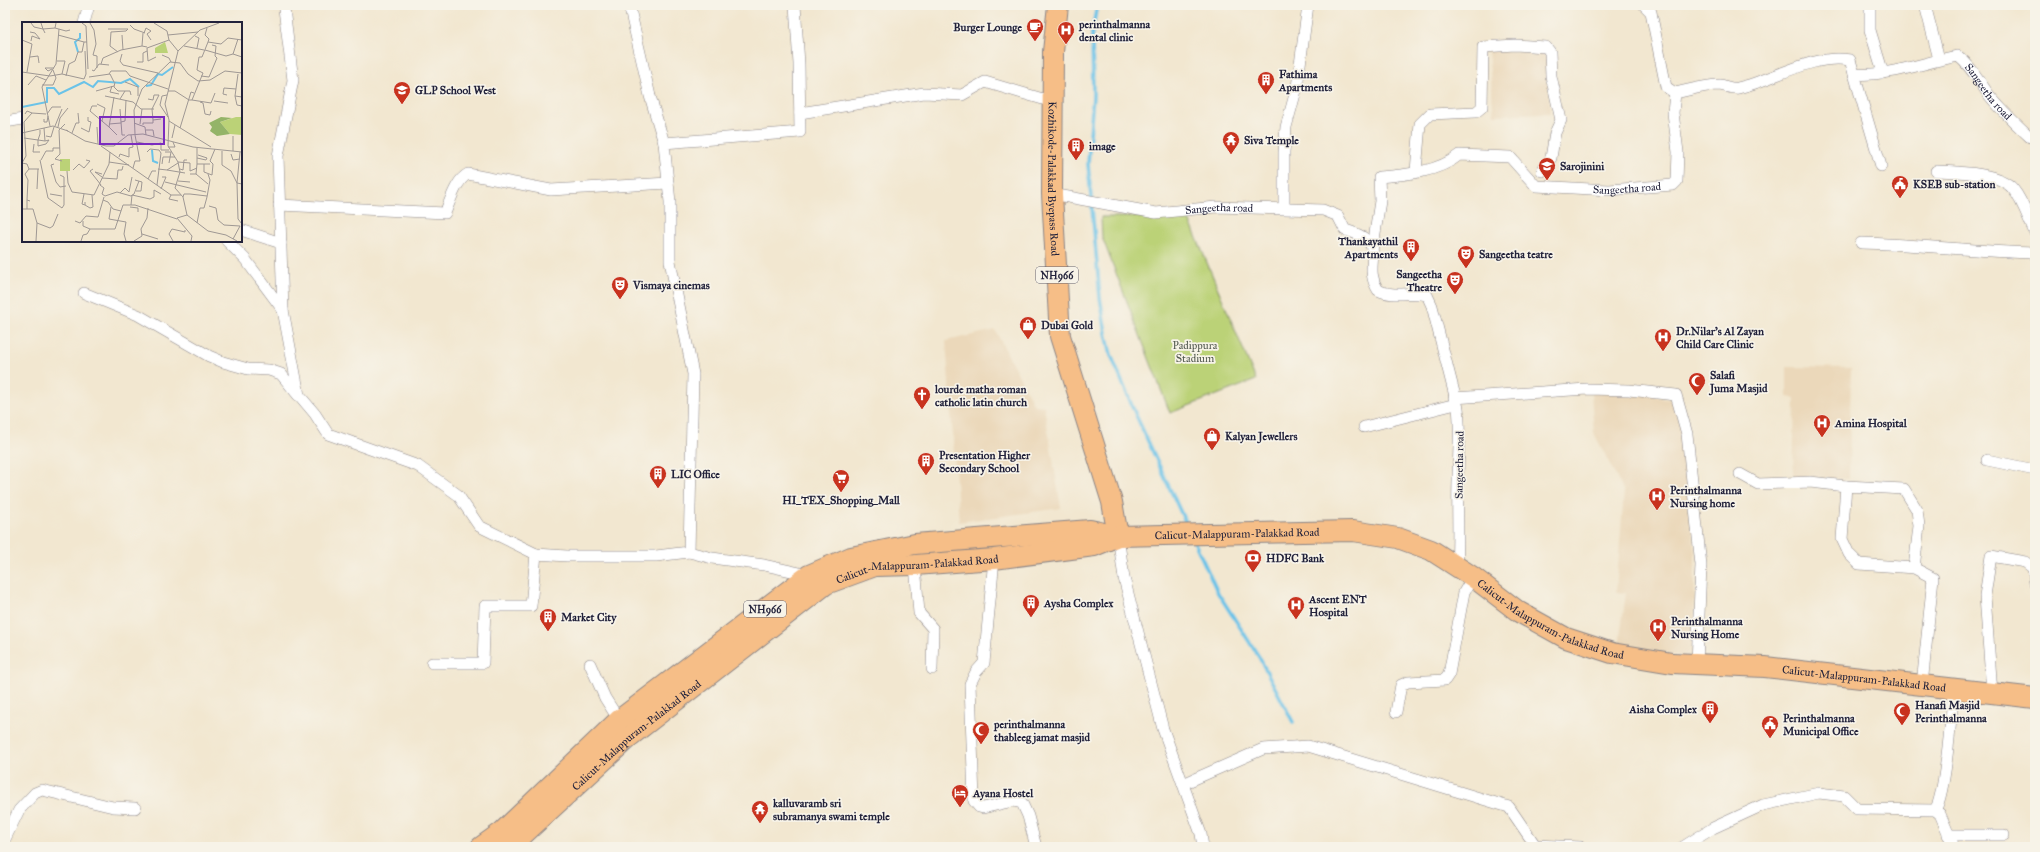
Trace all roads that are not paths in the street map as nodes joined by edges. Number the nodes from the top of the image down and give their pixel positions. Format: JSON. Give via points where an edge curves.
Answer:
{"nodes":[{"id":1,"x":89,"y":5,"type":"edge"},
{"id":2,"x":285,"y":5,"type":"edge"},
{"id":3,"x":629,"y":5,"type":"edge"},
{"id":4,"x":795,"y":5,"type":"edge"},
{"id":5,"x":1058,"y":5,"type":"edge"},
{"id":6,"x":1308,"y":5,"type":"edge"},
{"id":7,"x":1644,"y":5,"type":"edge"},
{"id":8,"x":1870,"y":5,"type":"edge"},
{"id":9,"x":1925,"y":5,"type":"edge"},
{"id":10,"x":84,"y":22,"type":"edge"},
{"id":11,"x":1939,"y":59,"type":"junction"},
{"id":12,"x":1883,"y":73,"type":"junction"},
{"id":13,"x":1854,"y":74,"type":"junction"},
{"id":14,"x":1674,"y":94,"type":"junction"},
{"id":15,"x":1053,"y":102,"type":"junction"},
{"id":16,"x":800,"y":112,"type":"junction"},
{"id":17,"x":22,"y":119,"type":"edge"},
{"id":18,"x":5,"y":122,"type":"edge"},
{"id":19,"x":2035,"y":136,"type":"edge"},
{"id":20,"x":664,"y":143,"type":"junction"},
{"id":21,"x":1881,"y":166,"type":"dead end"},
{"id":22,"x":1542,"y":171,"type":"dead end"},
{"id":23,"x":1416,"y":172,"type":"junction"},
{"id":24,"x":1936,"y":172,"type":"dead end"},
{"id":25,"x":668,"y":183,"type":"junction"},
{"id":26,"x":1052,"y":194,"type":"junction"},
{"id":27,"x":279,"y":205,"type":"junction"},
{"id":28,"x":1284,"y":208,"type":"junction"},
{"id":29,"x":242,"y":230,"type":"edge"},
{"id":30,"x":2035,"y":232,"type":"edge"},
{"id":31,"x":228,"y":242,"type":"edge"},
{"id":32,"x":281,"y":243,"type":"junction"},
{"id":33,"x":1861,"y":243,"type":"dead end"},
{"id":34,"x":1372,"y":246,"type":"junction"},
{"id":35,"x":2035,"y":253,"type":"edge"},
{"id":36,"x":84,"y":293,"type":"dead end"},
{"id":37,"x":283,"y":310,"type":"junction"},
{"id":38,"x":299,"y":395,"type":"junction"},
{"id":39,"x":1455,"y":401,"type":"junction"},
{"id":40,"x":1364,"y":427,"type":"dead end"},
{"id":41,"x":1987,"y":460,"type":"dead end"},
{"id":42,"x":2035,"y":470,"type":"edge"},
{"id":43,"x":1740,"y":474,"type":"dead end"},
{"id":44,"x":1846,"y":486,"type":"junction"},
{"id":45,"x":1118,"y":536,"type":"junction"},
{"id":46,"x":689,"y":552,"type":"junction"},
{"id":47,"x":536,"y":554,"type":"junction"},
{"id":48,"x":994,"y":558,"type":"junction"},
{"id":49,"x":876,"y":559,"type":"junction"},
{"id":50,"x":915,"y":565,"type":"junction"},
{"id":51,"x":1914,"y":568,"type":"junction"},
{"id":52,"x":1465,"y":572,"type":"junction"},
{"id":53,"x":809,"y":575,"type":"junction"},
{"id":54,"x":2035,"y":583,"type":"edge"},
{"id":55,"x":432,"y":663,"type":"dead end"},
{"id":56,"x":590,"y":664,"type":"dead end"},
{"id":57,"x":1697,"y":664,"type":"junction"},
{"id":58,"x":932,"y":670,"type":"dead end"},
{"id":59,"x":1922,"y":685,"type":"junction"},
{"id":60,"x":1954,"y":688,"type":"junction"},
{"id":61,"x":1992,"y":693,"type":"junction"},
{"id":62,"x":2035,"y":698,"type":"edge"},
{"id":63,"x":1396,"y":712,"type":"dead end"},
{"id":64,"x":619,"y":720,"type":"junction"},
{"id":65,"x":1183,"y":784,"type":"junction"},
{"id":66,"x":135,"y":808,"type":"dead end"},
{"id":67,"x":1935,"y":810,"type":"junction"},
{"id":68,"x":1948,"y":834,"type":"junction"},
{"id":69,"x":2004,"y":836,"type":"dead end"},
{"id":70,"x":5,"y":839,"type":"edge"},
{"id":71,"x":482,"y":847,"type":"edge"},
{"id":72,"x":506,"y":847,"type":"edge"},
{"id":73,"x":1036,"y":847,"type":"edge"},
{"id":74,"x":1203,"y":847,"type":"edge"},
{"id":75,"x":1581,"y":847,"type":"edge"},
{"id":76,"x":1683,"y":847,"type":"edge"},
{"id":77,"x":1954,"y":847,"type":"edge"}],
"edges":[{"from":1,"to":10,"type":"street"},
{"from":2,"to":27,"type":"street","via":[[293,80],[278,156]]},
{"from":3,"to":20,"type":"street","via":[[650,96]]},
{"from":4,"to":16,"type":"street"},
{"from":5,"to":15,"type":"highway","name":"Kozhikode-Palakkad Byepass Road","number":"NH966","via":[[1053,52]]},
{"from":6,"to":28,"type":"street","via":[[1297,86],[1286,127]]},
{"from":7,"to":14,"type":"street","via":[[1652,12],[1666,87]]},
{"from":8,"to":12,"type":"street","via":[[1870,30]]},
{"from":9,"to":11,"type":"street"},
{"from":11,"to":12,"type":"street"},
{"from":11,"to":19,"type":"street","name":"Sangeetha road","via":[[1958,56],[1966,62],[1989,95],[2012,121],[2030,137]]},
{"from":12,"to":13,"type":"street"},
{"from":13,"to":14,"type":"street","via":[[1850,60],[1842,59],[1782,72],[1736,88],[1720,85]]},
{"from":13,"to":21,"type":"street"},
{"from":14,"to":23,"type":"street","name":"Sangeetha road","via":[[1673,114],[1678,152],[1677,182],[1673,185],[1609,190],[1536,186],[1510,157],[1476,154],[1459,154],[1450,163]]},
{"from":15,"to":16,"type":"street","via":[[985,82],[962,95],[924,93]]},
{"from":15,"to":26,"type":"highway","name":"Kozhikode-Palakkad Byepass Road","number":"NH966"},
{"from":16,"to":20,"type":"street","via":[[800,132]]},
{"from":17,"to":18,"type":"street"},
{"from":20,"to":25,"type":"street"},
{"from":22,"to":23,"type":"street","via":[[1551,158],[1555,133],[1561,120],[1551,76],[1550,52],[1546,47],[1515,45],[1483,47],[1482,107],[1476,112],[1430,114],[1420,124]]},
{"from":23,"to":34,"type":"street","name":"Sangeetha road","via":[[1379,177],[1380,201]]},
{"from":24,"to":30,"type":"street","via":[[1973,174],[2005,182],[2020,199]]},
{"from":25,"to":27,"type":"street","via":[[551,190],[468,174],[452,195],[445,213]]},
{"from":25,"to":46,"type":"street","via":[[670,261],[693,374]]},
{"from":26,"to":28,"type":"street","name":"Sangeetha road","via":[[1156,213],[1216,206]]},
{"from":26,"to":45,"type":"highway","name":"Kozhikode-Palakkad Byepass Road","number":"NH966","via":[[1060,336],[1112,502]]},
{"from":27,"to":32,"type":"street"},
{"from":28,"to":34,"type":"street","name":"Sangeetha road","via":[[1323,210],[1332,213],[1338,216],[1345,230],[1361,234]]},
{"from":29,"to":32,"type":"street"},
{"from":31,"to":37,"type":"street"},
{"from":32,"to":37,"type":"street"},
{"from":33,"to":35,"type":"street"},
{"from":34,"to":39,"type":"street","name":"Sangeetha road","via":[[1373,277],[1378,290],[1400,295],[1427,295],[1432,306]]},
{"from":36,"to":38,"type":"street","via":[[138,315],[223,362],[281,374]]},
{"from":37,"to":38,"type":"street"},
{"from":38,"to":47,"type":"street","via":[[316,414],[328,434],[418,466],[458,495],[479,526]]},
{"from":39,"to":40,"type":"street"},
{"from":39,"to":52,"type":"street","name":"Sangeetha road","via":[[1460,424],[1459,535]]},
{"from":39,"to":57,"type":"street","via":[[1587,389],[1676,395],[1687,434],[1701,565]]},
{"from":41,"to":42,"type":"street"},
{"from":43,"to":44,"type":"street","via":[[1758,484],[1810,482]]},
{"from":44,"to":51,"type":"street","via":[[1842,539],[1849,554],[1859,564]]},
{"from":44,"to":51,"type":"street","via":[[1904,489],[1918,510],[1919,526]]},
{"from":45,"to":48,"type":"highway","name":"Calicut-Malappuram-Palakkad Road","number":"NH966","via":[[1094,546]]},
{"from":45,"to":49,"type":"highway","number":"NH966","via":[[1090,530],[916,544]]},
{"from":45,"to":52,"type":"highway","name":"Calicut-Malappuram-Palakkad Road","via":[[1353,531],[1398,538],[1431,550]]},
{"from":45,"to":65,"type":"street","via":[[1124,578],[1135,624],[1163,729]]},
{"from":46,"to":47,"type":"street","via":[[656,556]]},
{"from":46,"to":53,"type":"street"},
{"from":47,"to":55,"type":"street","via":[[531,606],[485,606],[483,663]]},
{"from":48,"to":50,"type":"highway","name":"Calicut-Malappuram-Palakkad Road","number":"NH966"},
{"from":48,"to":73,"type":"street","via":[[984,663],[970,684],[974,801],[983,808],[1013,801],[1022,803]]},
{"from":49,"to":50,"type":"highway","name":"Calicut-Malappuram-Palakkad Road","number":"NH966"},
{"from":49,"to":53,"type":"highway","number":"NH966","via":[[851,557]]},
{"from":49,"to":72,"type":"highway","name":"Calicut-Malappuram-Palakkad Road","number":"NH966","via":[[826,584],[630,737],[524,834]]},
{"from":50,"to":58,"type":"street","via":[[919,613],[933,629]]},
{"from":51,"to":59,"type":"street","via":[[1932,578]]},
{"from":52,"to":57,"type":"highway","name":"Calicut-Malappuram-Palakkad Road","via":[[1519,612],[1566,638],[1612,652]]},
{"from":52,"to":63,"type":"street","via":[[1464,592],[1449,674],[1445,680],[1408,682],[1401,685]]},
{"from":53,"to":64,"type":"highway","number":"NH966"},
{"from":54,"to":61,"type":"street","via":[[2033,568],[2025,562],[1991,556],[1985,596]]},
{"from":56,"to":64,"type":"street","via":[[605,698]]},
{"from":57,"to":59,"type":"highway","name":"Calicut-Malappuram-Palakkad Road","via":[[1765,667]]},
{"from":59,"to":60,"type":"highway","name":"Calicut-Malappuram-Palakkad Road"},
{"from":60,"to":61,"type":"highway","name":"Calicut-Malappuram-Palakkad Road"},
{"from":60,"to":67,"type":"street","via":[[1943,778]]},
{"from":61,"to":62,"type":"highway","name":"Calicut-Malappuram-Palakkad Road"},
{"from":64,"to":71,"type":"highway","number":"NH966","via":[[502,832]]},
{"from":65,"to":74,"type":"street","via":[[1201,834]]},
{"from":65,"to":75,"type":"street","via":[[1263,749],[1308,746],[1509,807],[1535,845]]},
{"from":66,"to":70,"type":"street","via":[[113,807],[42,790],[19,810]]},
{"from":67,"to":68,"type":"street","via":[[1940,814]]},
{"from":67,"to":76,"type":"street","via":[[1857,809],[1844,796],[1819,793],[1763,805],[1713,828]]},
{"from":68,"to":69,"type":"street"},
{"from":68,"to":77,"type":"street"}]}
